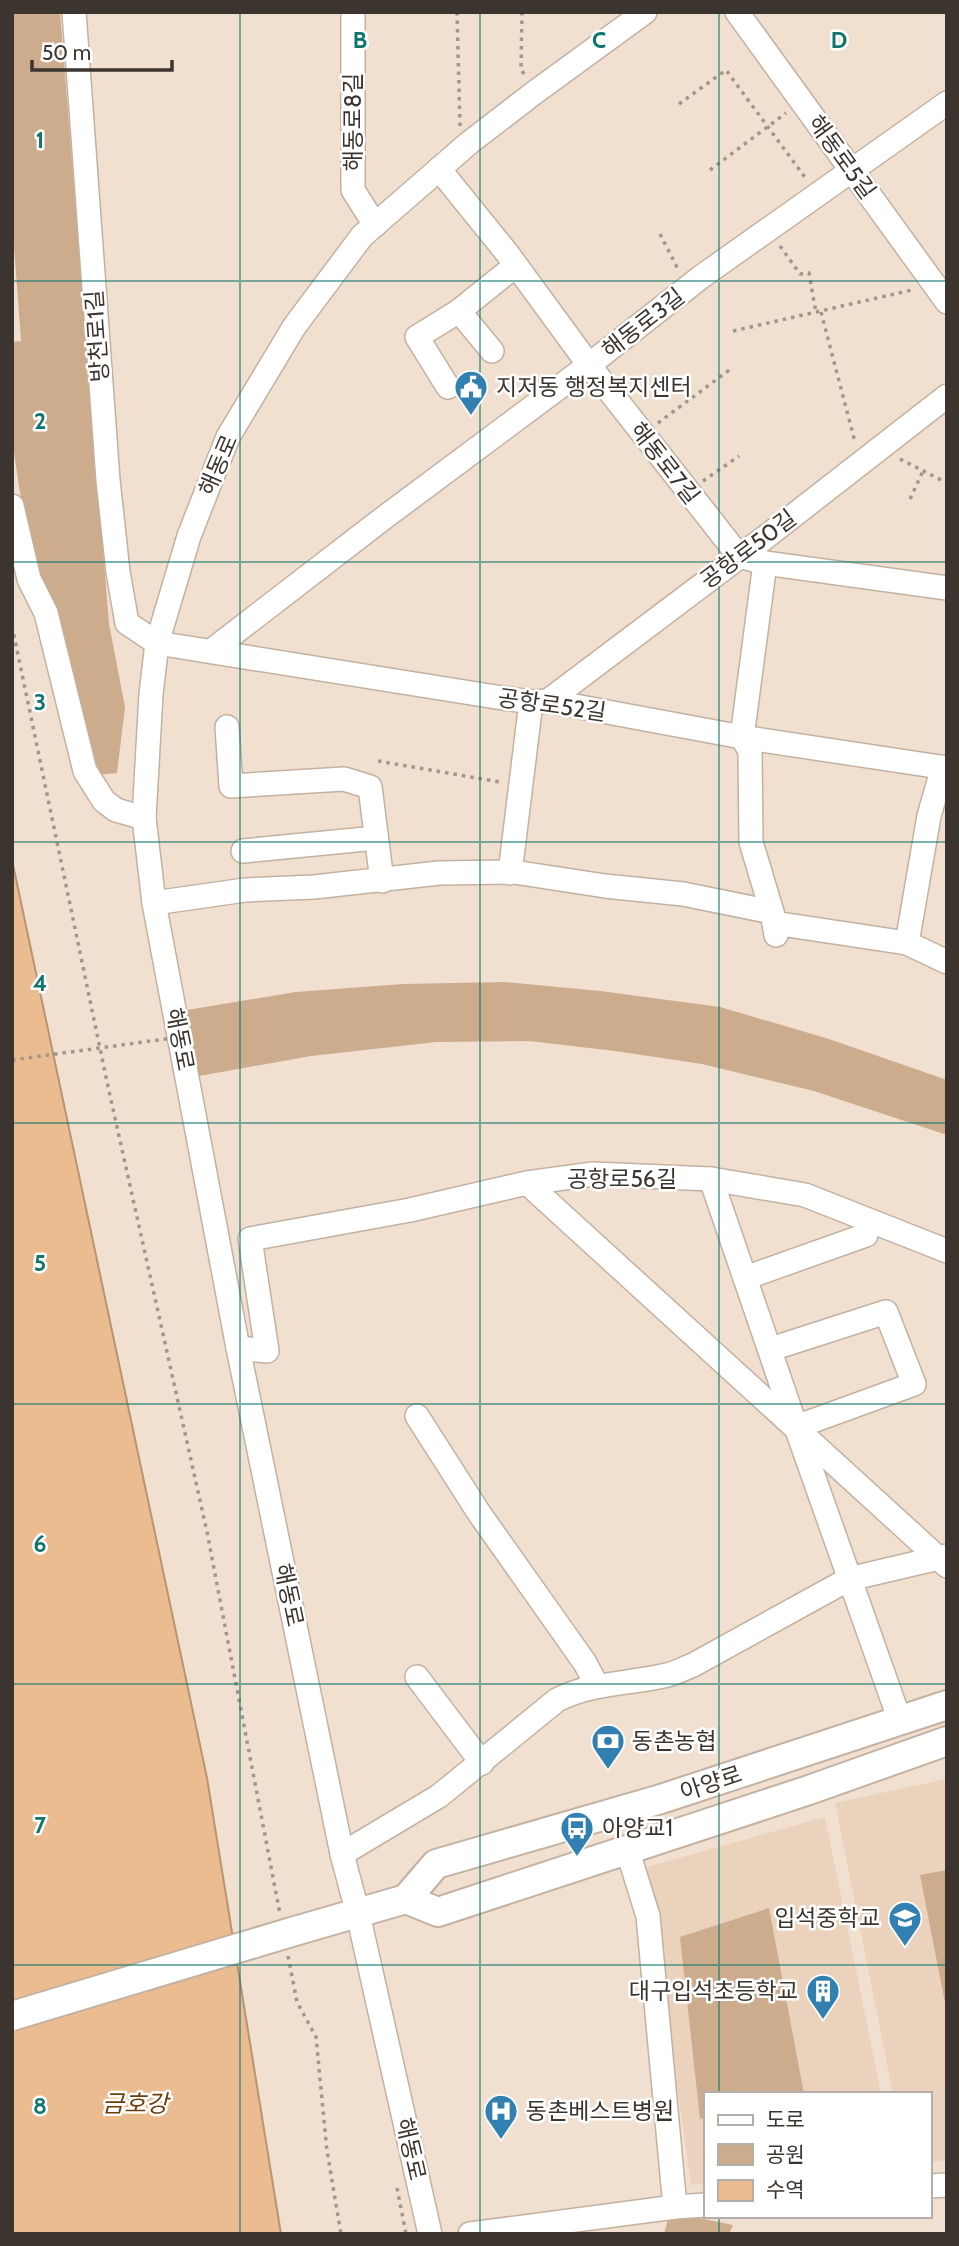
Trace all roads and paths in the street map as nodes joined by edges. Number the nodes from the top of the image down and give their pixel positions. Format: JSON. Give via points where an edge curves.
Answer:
{"nodes":[{"id":1,"x":74,"y":12,"type":"edge"},
{"id":2,"x":353,"y":12,"type":"edge"},
{"id":3,"x":457,"y":12,"type":"edge"},
{"id":4,"x":522,"y":12,"type":"edge"},
{"id":5,"x":645,"y":12,"type":"edge"},
{"id":6,"x":737,"y":12,"type":"edge"},
{"id":7,"x":534,"y":93,"type":"junction"},
{"id":8,"x":801,"y":102,"type":"junction"},
{"id":9,"x":947,"y":103,"type":"edge"},
{"id":10,"x":679,"y":104,"type":"dead end"},
{"id":11,"x":768,"y":128,"type":"junction"},
{"id":12,"x":469,"y":143,"type":"junction"},
{"id":13,"x":439,"y":169,"type":"junction"},
{"id":14,"x":710,"y":170,"type":"dead end"},
{"id":15,"x":852,"y":170,"type":"junction"},
{"id":16,"x":818,"y":196,"type":"junction"},
{"id":17,"x":375,"y":225,"type":"junction"},
{"id":18,"x":769,"y":230,"type":"junction"},
{"id":19,"x":660,"y":234,"type":"dead end"},
{"id":20,"x":515,"y":266,"type":"junction"},
{"id":21,"x":688,"y":288,"type":"junction"},
{"id":22,"x":943,"y":293,"type":"edge"},
{"id":23,"x":459,"y":311,"type":"junction"},
{"id":24,"x":819,"y":312,"type":"junction"},
{"id":25,"x":733,"y":331,"type":"dead end"},
{"id":26,"x":492,"y":351,"type":"dead end"},
{"id":27,"x":589,"y":365,"type":"junction"},
{"id":28,"x":732,"y":368,"type":"dead end"},
{"id":29,"x":448,"y":387,"type":"dead end"},
{"id":30,"x":947,"y":396,"type":"edge"},
{"id":31,"x":643,"y":434,"type":"junction"},
{"id":32,"x":871,"y":455,"type":"junction"},
{"id":33,"x":739,"y":456,"type":"dead end"},
{"id":34,"x":923,"y":471,"type":"junction"},
{"id":35,"x":947,"y":483,"type":"edge"},
{"id":36,"x":688,"y":492,"type":"junction"},
{"id":37,"x":910,"y":499,"type":"dead end"},
{"id":38,"x":12,"y":506,"type":"edge"},
{"id":39,"x":739,"y":556,"type":"junction"},
{"id":40,"x":765,"y":563,"type":"junction"},
{"id":41,"x":947,"y":588,"type":"edge"},
{"id":42,"x":12,"y":626,"type":"edge"},
{"id":43,"x":157,"y":643,"type":"junction"},
{"id":44,"x":211,"y":651,"type":"junction"},
{"id":45,"x":539,"y":701,"type":"junction"},
{"id":46,"x":227,"y":727,"type":"dead end"},
{"id":47,"x":741,"y":737,"type":"junction"},
{"id":48,"x":378,"y":761,"type":"dead end"},
{"id":49,"x":945,"y":767,"type":"edge"},
{"id":50,"x":521,"y":786,"type":"junction"},
{"id":51,"x":145,"y":818,"type":"junction"},
{"id":52,"x":376,"y":838,"type":"junction"},
{"id":53,"x":243,"y":851,"type":"dead end"},
{"id":54,"x":510,"y":873,"type":"junction"},
{"id":55,"x":382,"y":881,"type":"junction"},
{"id":56,"x":154,"y":904,"type":"junction"},
{"id":57,"x":774,"y":923,"type":"junction"},
{"id":58,"x":907,"y":943,"type":"junction"},
{"id":59,"x":947,"y":962,"type":"edge"},
{"id":60,"x":180,"y":1037,"type":"junction"},
{"id":61,"x":12,"y":1060,"type":"edge"},
{"id":62,"x":711,"y":1179,"type":"junction"},
{"id":63,"x":527,"y":1183,"type":"junction"},
{"id":64,"x":866,"y":1235,"type":"dead end"},
{"id":65,"x":947,"y":1251,"type":"edge"},
{"id":66,"x":745,"y":1278,"type":"junction"},
{"id":67,"x":237,"y":1348,"type":"junction"},
{"id":68,"x":771,"y":1349,"type":"junction"},
{"id":69,"x":417,"y":1416,"type":"dead end"},
{"id":70,"x":796,"y":1427,"type":"junction"},
{"id":71,"x":944,"y":1560,"type":"edge"},
{"id":72,"x":849,"y":1579,"type":"junction"},
{"id":73,"x":417,"y":1677,"type":"dead end"},
{"id":74,"x":597,"y":1686,"type":"junction"},
{"id":75,"x":947,"y":1705,"type":"edge"},
{"id":76,"x":900,"y":1721,"type":"junction"},
{"id":77,"x":947,"y":1741,"type":"edge"},
{"id":78,"x":482,"y":1763,"type":"junction"},
{"id":79,"x":627,"y":1849,"type":"junction"},
{"id":80,"x":342,"y":1854,"type":"junction"},
{"id":81,"x":406,"y":1899,"type":"junction"},
{"id":82,"x":359,"y":1914,"type":"junction"},
{"id":83,"x":288,"y":1934,"type":"junction"},
{"id":84,"x":12,"y":2016,"type":"edge"},
{"id":85,"x":704,"y":2205,"type":"edge"},
{"id":86,"x":675,"y":2207,"type":"junction"},
{"id":87,"x":341,"y":2234,"type":"edge"},
{"id":88,"x":430,"y":2234,"type":"edge"},
{"id":89,"x":470,"y":2234,"type":"edge"}],
"edges":[{"from":1,"to":43,"type":"street","name":"방천로1길","via":[[118,572],[127,623]]},
{"from":2,"to":17,"type":"street","name":"해동로8길","via":[[353,190]]},
{"from":3,"to":12,"type":"path","via":[[460,128]]},
{"from":4,"to":7,"type":"path","via":[[521,69]]},
{"from":5,"to":7,"type":"street","name":"해동로"},
{"from":6,"to":8,"type":"street","name":"해동로5길"},
{"from":7,"to":12,"type":"street","name":"해동로"},
{"from":8,"to":11,"type":"path"},
{"from":8,"to":15,"type":"street","name":"해동로5길"},
{"from":9,"to":15,"type":"street","name":"해동로3길"},
{"from":10,"to":11,"type":"path","via":[[726,70]]},
{"from":11,"to":14,"type":"path"},
{"from":11,"to":16,"type":"path"},
{"from":12,"to":13,"type":"street","name":"해동로"},
{"from":13,"to":17,"type":"street","name":"해동로"},
{"from":13,"to":20,"type":"street","name":"해동로7길"},
{"from":15,"to":16,"type":"street","name":"해동로3길"},
{"from":15,"to":22,"type":"street","name":"해동로5길"},
{"from":16,"to":18,"type":"street","name":"해동로3길"},
{"from":17,"to":43,"type":"street","name":"해동로","via":[[294,327],[228,437],[189,536]]},
{"from":18,"to":21,"type":"street","name":"해동로3길"},
{"from":18,"to":24,"type":"path","via":[[800,274],[809,273]]},
{"from":19,"to":21,"type":"path"},
{"from":20,"to":23,"type":"street"},
{"from":20,"to":27,"type":"street","name":"해동로7길"},
{"from":21,"to":27,"type":"street","name":"해동로3길"},
{"from":22,"to":24,"type":"path"},
{"from":23,"to":26,"type":"street"},
{"from":23,"to":29,"type":"street","via":[[417,337]]},
{"from":24,"to":25,"type":"path"},
{"from":24,"to":32,"type":"path","via":[[858,453]]},
{"from":27,"to":31,"type":"street","name":"해동로7길"},
{"from":27,"to":44,"type":"street","name":"해동로3길"},
{"from":28,"to":31,"type":"path"},
{"from":30,"to":32,"type":"street","name":"공항로50길"},
{"from":31,"to":36,"type":"street","name":"해동로7길"},
{"from":32,"to":34,"type":"path"},
{"from":32,"to":39,"type":"street","name":"공항로50길"},
{"from":33,"to":36,"type":"path"},
{"from":34,"to":35,"type":"path"},
{"from":34,"to":37,"type":"path"},
{"from":36,"to":39,"type":"street","name":"해동로7길"},
{"from":38,"to":51,"type":"street","via":[[29,579],[46,613],[85,771],[110,806]]},
{"from":39,"to":40,"type":"street"},
{"from":39,"to":45,"type":"street","name":"공항로50길"},
{"from":40,"to":41,"type":"street"},
{"from":40,"to":47,"type":"street"},
{"from":42,"to":83,"type":"path"},
{"from":43,"to":44,"type":"street","name":"공항로52길"},
{"from":43,"to":51,"type":"street","name":"해동로"},
{"from":44,"to":45,"type":"street","name":"공항로52길"},
{"from":45,"to":47,"type":"street","name":"공항로52길"},
{"from":45,"to":50,"type":"street"},
{"from":46,"to":52,"type":"street","via":[[231,786],[344,779],[370,787]]},
{"from":47,"to":49,"type":"street","name":"공항로52길"},
{"from":47,"to":57,"type":"street","via":[[750,751],[751,842]]},
{"from":48,"to":50,"type":"path"},
{"from":49,"to":58,"type":"street","via":[[929,816]]},
{"from":50,"to":54,"type":"street"},
{"from":51,"to":56,"type":"street","name":"해동로"},
{"from":52,"to":53,"type":"street"},
{"from":52,"to":55,"type":"street"},
{"from":54,"to":55,"type":"street","via":[[439,873]]},
{"from":54,"to":57,"type":"street","via":[[683,894]]},
{"from":55,"to":56,"type":"street","via":[[245,890]]},
{"from":56,"to":60,"type":"street","name":"해동로"},
{"from":57,"to":58,"type":"street"},
{"from":58,"to":59,"type":"street"},
{"from":60,"to":61,"type":"path","bridge":true},
{"from":60,"to":67,"type":"street","name":"해동로"},
{"from":62,"to":63,"type":"street","name":"공항로56길","via":[[593,1174]]},
{"from":62,"to":65,"type":"street","name":"공항로56길","via":[[805,1195]]},
{"from":62,"to":66,"type":"street"},
{"from":63,"to":67,"type":"street","name":"공항로56길","via":[[250,1239],[267,1351]]},
{"from":63,"to":70,"type":"street"},
{"from":64,"to":66,"type":"street"},
{"from":66,"to":68,"type":"street"},
{"from":67,"to":80,"type":"street","name":"해동로"},
{"from":68,"to":70,"type":"street"},
{"from":68,"to":70,"type":"street","via":[[886,1312],[914,1384]]},
{"from":69,"to":74,"type":"street"},
{"from":70,"to":71,"type":"street"},
{"from":70,"to":72,"type":"street"},
{"from":71,"to":72,"type":"street"},
{"from":72,"to":74,"type":"street","via":[[693,1665],[669,1674]]},
{"from":72,"to":76,"type":"street"},
{"from":73,"to":78,"type":"street"},
{"from":74,"to":78,"type":"street","via":[[557,1700]]},
{"from":75,"to":76,"type":"main road","name":"아양로"},
{"from":76,"to":81,"type":"main road","name":"아양로","via":[[661,1799],[436,1864]]},
{"from":77,"to":79,"type":"main road","name":"아양로"},
{"from":78,"to":80,"type":"street","via":[[439,1796]]},
{"from":79,"to":81,"type":"main road","name":"아양로","via":[[438,1912]]},
{"from":79,"to":86,"type":"street","via":[[648,1916]]},
{"from":80,"to":82,"type":"street","name":"해동로"},
{"from":81,"to":82,"type":"main road"},
{"from":82,"to":83,"type":"main road"},
{"from":82,"to":88,"type":"street","name":"해동로"},
{"from":83,"to":84,"type":"main road","bridge":true},
{"from":83,"to":87,"type":"path","via":[[297,2002],[316,2037]]},
{"from":85,"to":86,"type":"street"},
{"from":86,"to":89,"type":"street"}]}
